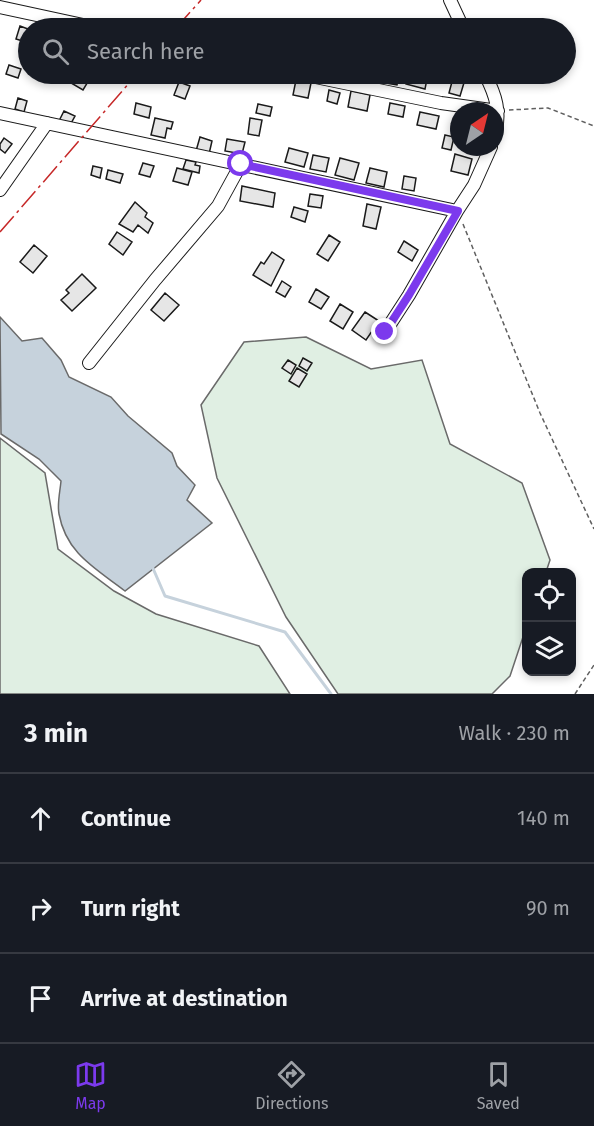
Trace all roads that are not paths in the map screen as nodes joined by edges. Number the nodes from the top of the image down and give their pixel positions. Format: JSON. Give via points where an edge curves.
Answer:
{"nodes":[{"id":1,"x":450,"y":0,"type":"edge"},
{"id":2,"x":0,"y":7,"type":"edge"},
{"id":3,"x":51,"y":18,"type":"edge"},
{"id":4,"x":459,"y":18,"type":"edge"},
{"id":5,"x":349,"y":84,"type":"edge"},
{"id":6,"x":490,"y":84,"type":"edge"},
{"id":7,"x":497,"y":102,"type":"edge"},
{"id":8,"x":450,"y":104,"type":"edge"},
{"id":9,"x":0,"y":113,"type":"edge"},
{"id":10,"x":47,"y":123,"type":"junction"},
{"id":11,"x":487,"y":156,"type":"edge"},
{"id":12,"x":241,"y":164,"type":"junction"},
{"id":13,"x":0,"y":190,"type":"edge"},
{"id":14,"x":458,"y":211,"type":"junction"},
{"id":15,"x":385,"y":332,"type":"dead end"},
{"id":16,"x":89,"y":363,"type":"dead end"}],
"edges":[{"from":1,"to":4,"type":"street"},
{"from":2,"to":3,"type":"street"},
{"from":5,"to":8,"type":"street"},
{"from":6,"to":7,"type":"street"},
{"from":9,"to":10,"type":"street"},
{"from":10,"to":12,"type":"street"},
{"from":10,"to":13,"type":"street"},
{"from":11,"to":14,"type":"street"},
{"from":12,"to":14,"type":"street"},
{"from":12,"to":16,"type":"street","via":[[218,206]]},
{"from":14,"to":15,"type":"street"}]}
